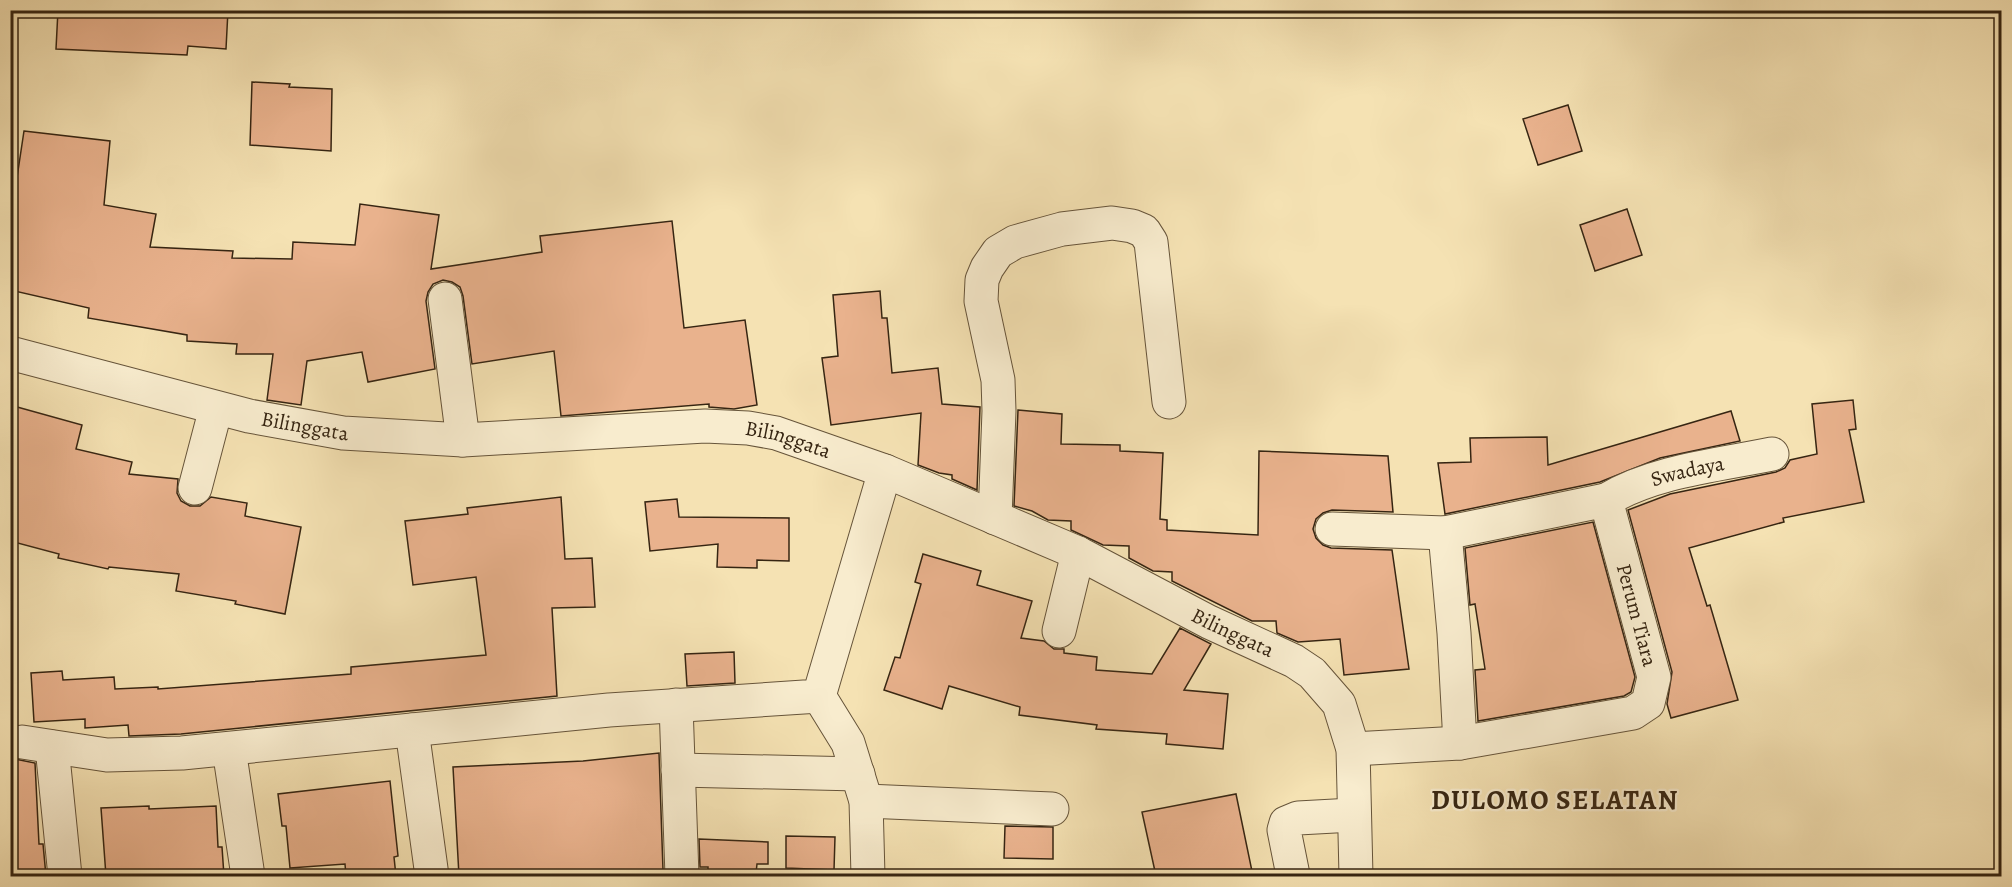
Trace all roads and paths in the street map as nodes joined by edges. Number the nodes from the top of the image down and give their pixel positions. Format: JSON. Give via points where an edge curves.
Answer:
{"nodes":[{"id":1,"x":445,"y":298,"type":"dead end"},
{"id":2,"x":10,"y":353,"type":"edge"},
{"id":3,"x":1169,"y":402,"type":"dead end"},
{"id":4,"x":216,"y":408,"type":"junction"},
{"id":5,"x":463,"y":440,"type":"junction"},
{"id":6,"x":1772,"y":454,"type":"dead end"},
{"id":7,"x":201,"y":463,"type":"dead end"},
{"id":8,"x":885,"y":471,"type":"junction"},
{"id":9,"x":1606,"y":500,"type":"junction"},
{"id":10,"x":995,"y":518,"type":"junction"},
{"id":11,"x":1332,"y":529,"type":"dead end"},
{"id":12,"x":1445,"y":533,"type":"junction"},
{"id":13,"x":1074,"y":570,"type":"junction"},
{"id":14,"x":1059,"y":631,"type":"dead end"},
{"id":15,"x":819,"y":696,"type":"junction"},
{"id":16,"x":676,"y":705,"type":"junction"},
{"id":17,"x":412,"y":730,"type":"junction"},
{"id":18,"x":1460,"y":743,"type":"junction"},
{"id":19,"x":229,"y":748,"type":"junction"},
{"id":20,"x":1353,"y":749,"type":"junction"},
{"id":21,"x":678,"y":770,"type":"junction"},
{"id":22,"x":862,"y":787,"type":"junction"},
{"id":23,"x":1052,"y":809,"type":"dead end"},
{"id":24,"x":1347,"y":815,"type":"junction"},
{"id":25,"x":1293,"y":875,"type":"edge"},
{"id":26,"x":65,"y":876,"type":"edge"},
{"id":27,"x":248,"y":876,"type":"edge"},
{"id":28,"x":432,"y":876,"type":"edge"},
{"id":29,"x":682,"y":876,"type":"edge"},
{"id":30,"x":868,"y":876,"type":"edge"},
{"id":31,"x":1356,"y":876,"type":"edge"}],
"edges":[{"from":1,"to":5,"type":"street"},
{"from":2,"to":4,"type":"street","name":"Bilinggata"},
{"from":3,"to":10,"type":"street","via":[[1151,242],[1144,231],[1112,223],[1062,229],[1015,242],[998,252],[982,280],[981,301],[998,380]]},
{"from":4,"to":5,"type":"street","name":"Bilinggata","via":[[343,433]]},
{"from":4,"to":7,"type":"street"},
{"from":5,"to":8,"type":"street","name":"Bilinggata","via":[[705,426],[748,428],[776,433]]},
{"from":6,"to":9,"type":"street","name":"Swadaya","via":[[1662,477],[1622,490]]},
{"from":8,"to":10,"type":"street","name":"Bilinggata"},
{"from":8,"to":15,"type":"street"},
{"from":9,"to":12,"type":"street"},
{"from":9,"to":18,"type":"street","name":"Perum Tiara","via":[[1654,677],[1648,703],[1633,713]]},
{"from":10,"to":13,"type":"street","name":"Bilinggata"},
{"from":11,"to":12,"type":"street"},
{"from":12,"to":18,"type":"street"},
{"from":13,"to":14,"type":"street"},
{"from":13,"to":20,"type":"street","name":"Bilinggata","via":[[1209,622],[1294,661],[1312,673],[1340,704]]},
{"from":15,"to":16,"type":"street"},
{"from":15,"to":22,"type":"street","via":[[848,743]]},
{"from":16,"to":17,"type":"street"},
{"from":16,"to":21,"type":"street"},
{"from":17,"to":19,"type":"street"},
{"from":17,"to":28,"type":"street"},
{"from":18,"to":20,"type":"street","name":"Perum Tiara"},
{"from":19,"to":26,"type":"street","via":[[107,755],[37,744]]},
{"from":19,"to":27,"type":"street"},
{"from":20,"to":24,"type":"street","name":"Bilinggata"},
{"from":21,"to":22,"type":"street"},
{"from":21,"to":29,"type":"street"},
{"from":22,"to":23,"type":"street"},
{"from":22,"to":30,"type":"street"},
{"from":24,"to":25,"type":"street","via":[[1298,818],[1286,823]]},
{"from":24,"to":31,"type":"street","name":"Bilinggata"}]}
